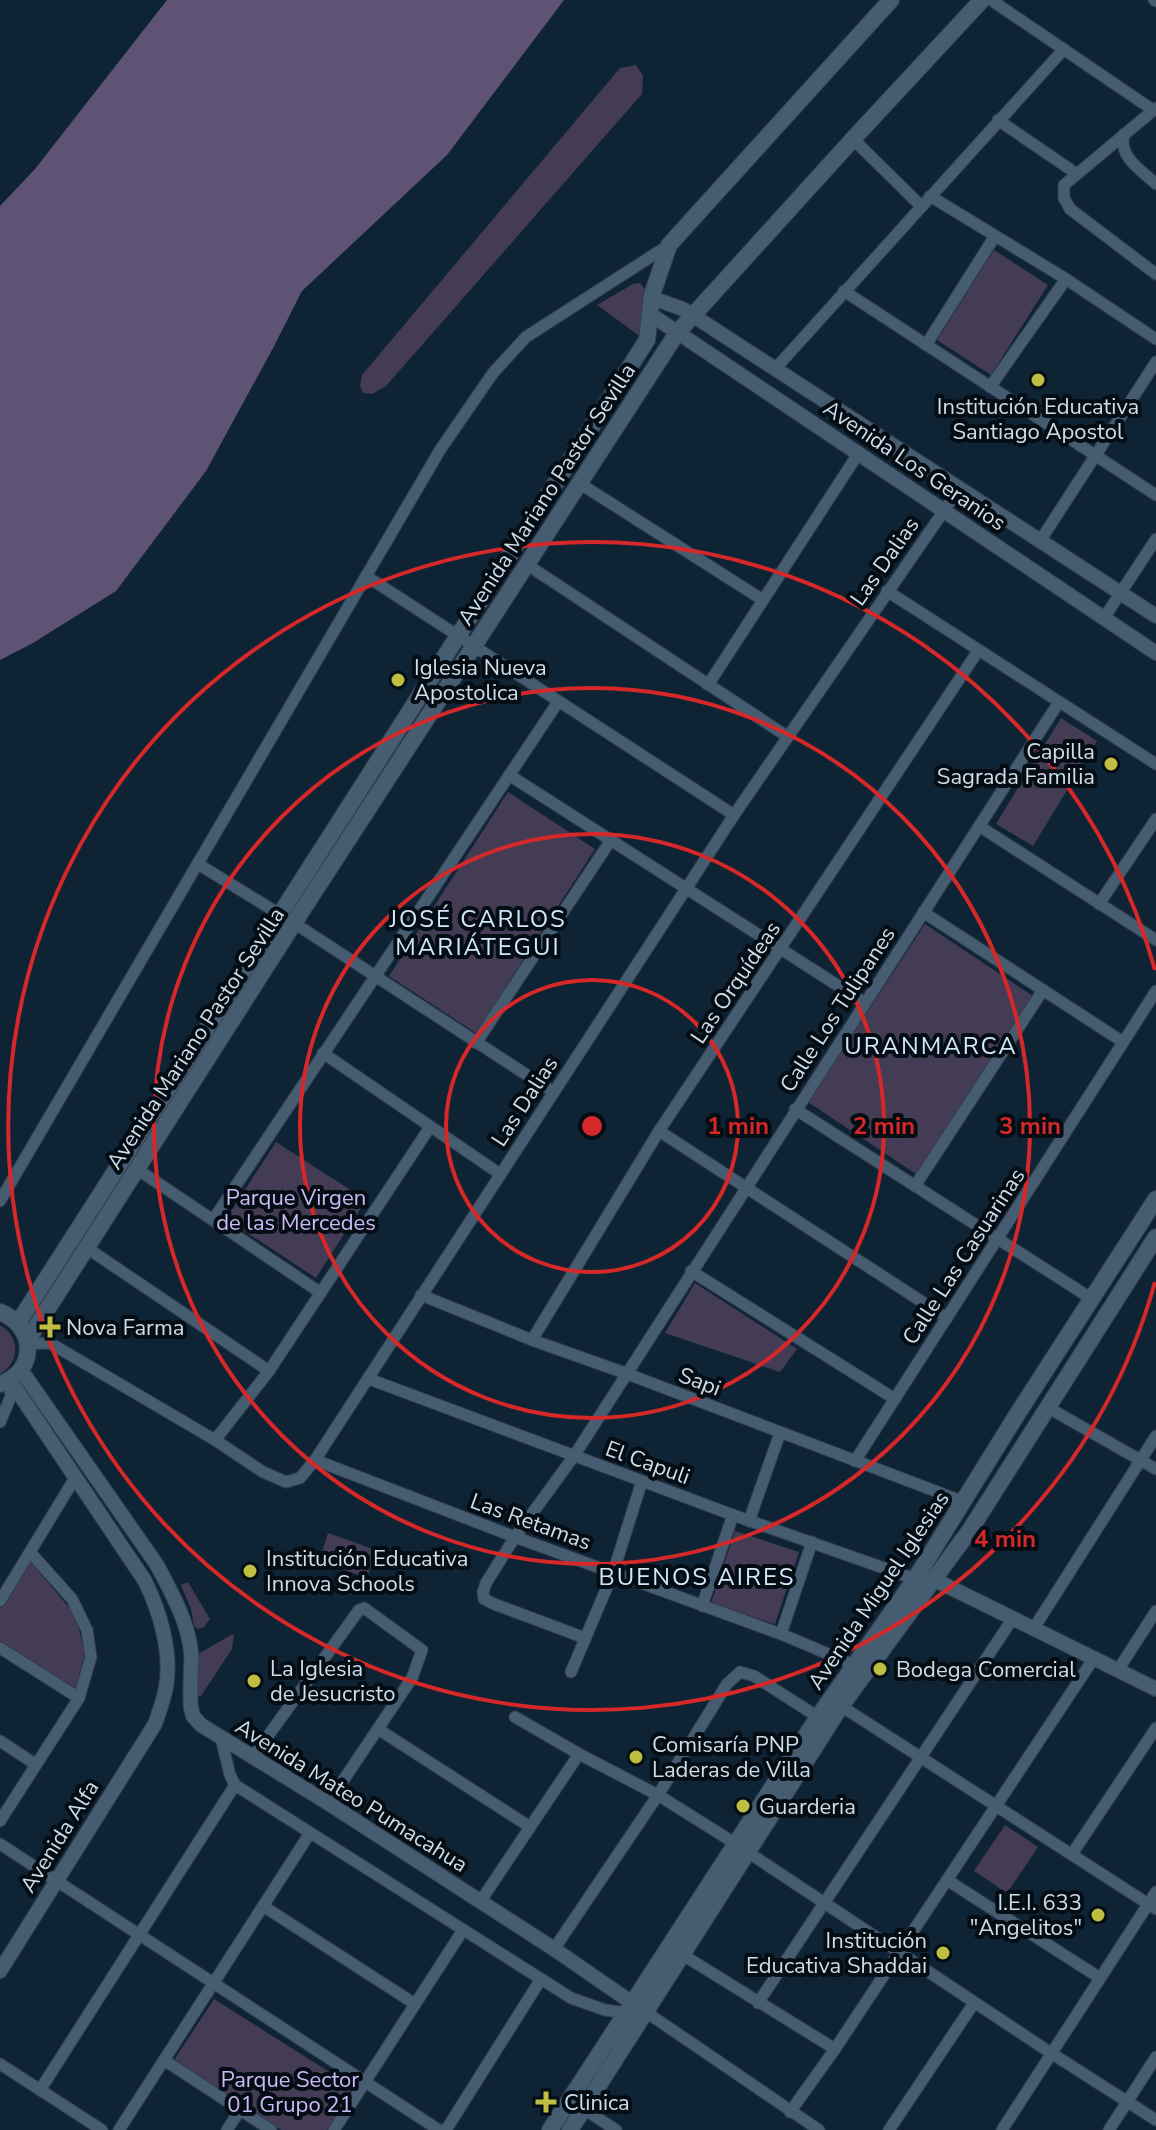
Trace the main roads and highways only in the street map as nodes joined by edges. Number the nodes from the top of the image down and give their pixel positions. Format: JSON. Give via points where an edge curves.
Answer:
{"nodes":[{"id":1,"x":891,"y":0,"type":"edge"},
{"id":2,"x":982,"y":0,"type":"edge"},
{"id":3,"x":467,"y":642,"type":"junction"},
{"id":4,"x":1156,"y":1199,"type":"edge"},
{"id":5,"x":1156,"y":1237,"type":"edge"},
{"id":6,"x":0,"y":1312,"type":"edge"},
{"id":7,"x":18,"y":1323,"type":"junction"},
{"id":8,"x":27,"y":1343,"type":"junction"},
{"id":9,"x":7,"y":1381,"type":"edge"},
{"id":10,"x":924,"y":1579,"type":"junction"},
{"id":11,"x":861,"y":1668,"type":"junction"},
{"id":12,"x":742,"y":1849,"type":"junction"},
{"id":13,"x":636,"y":2010,"type":"junction"},
{"id":14,"x":550,"y":2130,"type":"edge"},
{"id":15,"x":570,"y":2130,"type":"edge"}],
"edges":[{"from":1,"to":3,"type":"main road","name":"Avenida Mariano Pastor Sevilla","via":[[669,245],[647,340]]},
{"from":2,"to":3,"type":"main road","name":"Avenida Mariano Pastor Sevilla","via":[[677,333],[526,564]]},
{"from":3,"to":7,"type":"main road","name":"Avenida Mariano Pastor Sevilla","via":[[279,914]]},
{"from":3,"to":8,"type":"main road","name":"Avenida Mariano Pastor Sevilla"},
{"from":4,"to":10,"type":"main road","name":"Avenida Miguel Iglesias","via":[[1018,1413]]},
{"from":5,"to":10,"type":"main road","name":"Avenida Miguel Iglesias","via":[[970,1530]]},
{"from":6,"to":7,"type":"main road"},
{"from":7,"to":8,"type":"main road"},
{"from":8,"to":9,"type":"main road","name":"Avenida Mariano Pastor Sevilla","via":[[26,1361]]},
{"from":10,"to":11,"type":"main road","name":"Avenida Miguel Iglesias"},
{"from":11,"to":12,"type":"main road","name":"Avenida Miguel Iglesias","via":[[841,1706]]},
{"from":11,"to":12,"type":"main road","name":"Avenida Miguel Iglesias","via":[[818,1717]]},
{"from":12,"to":13,"type":"main road","name":"Avenida Miguel Iglesias"},
{"from":12,"to":13,"type":"main road","name":"Avenida Miguel Iglesias","via":[[683,1955]]},
{"from":13,"to":14,"type":"main road"},
{"from":13,"to":15,"type":"main road"}]}
